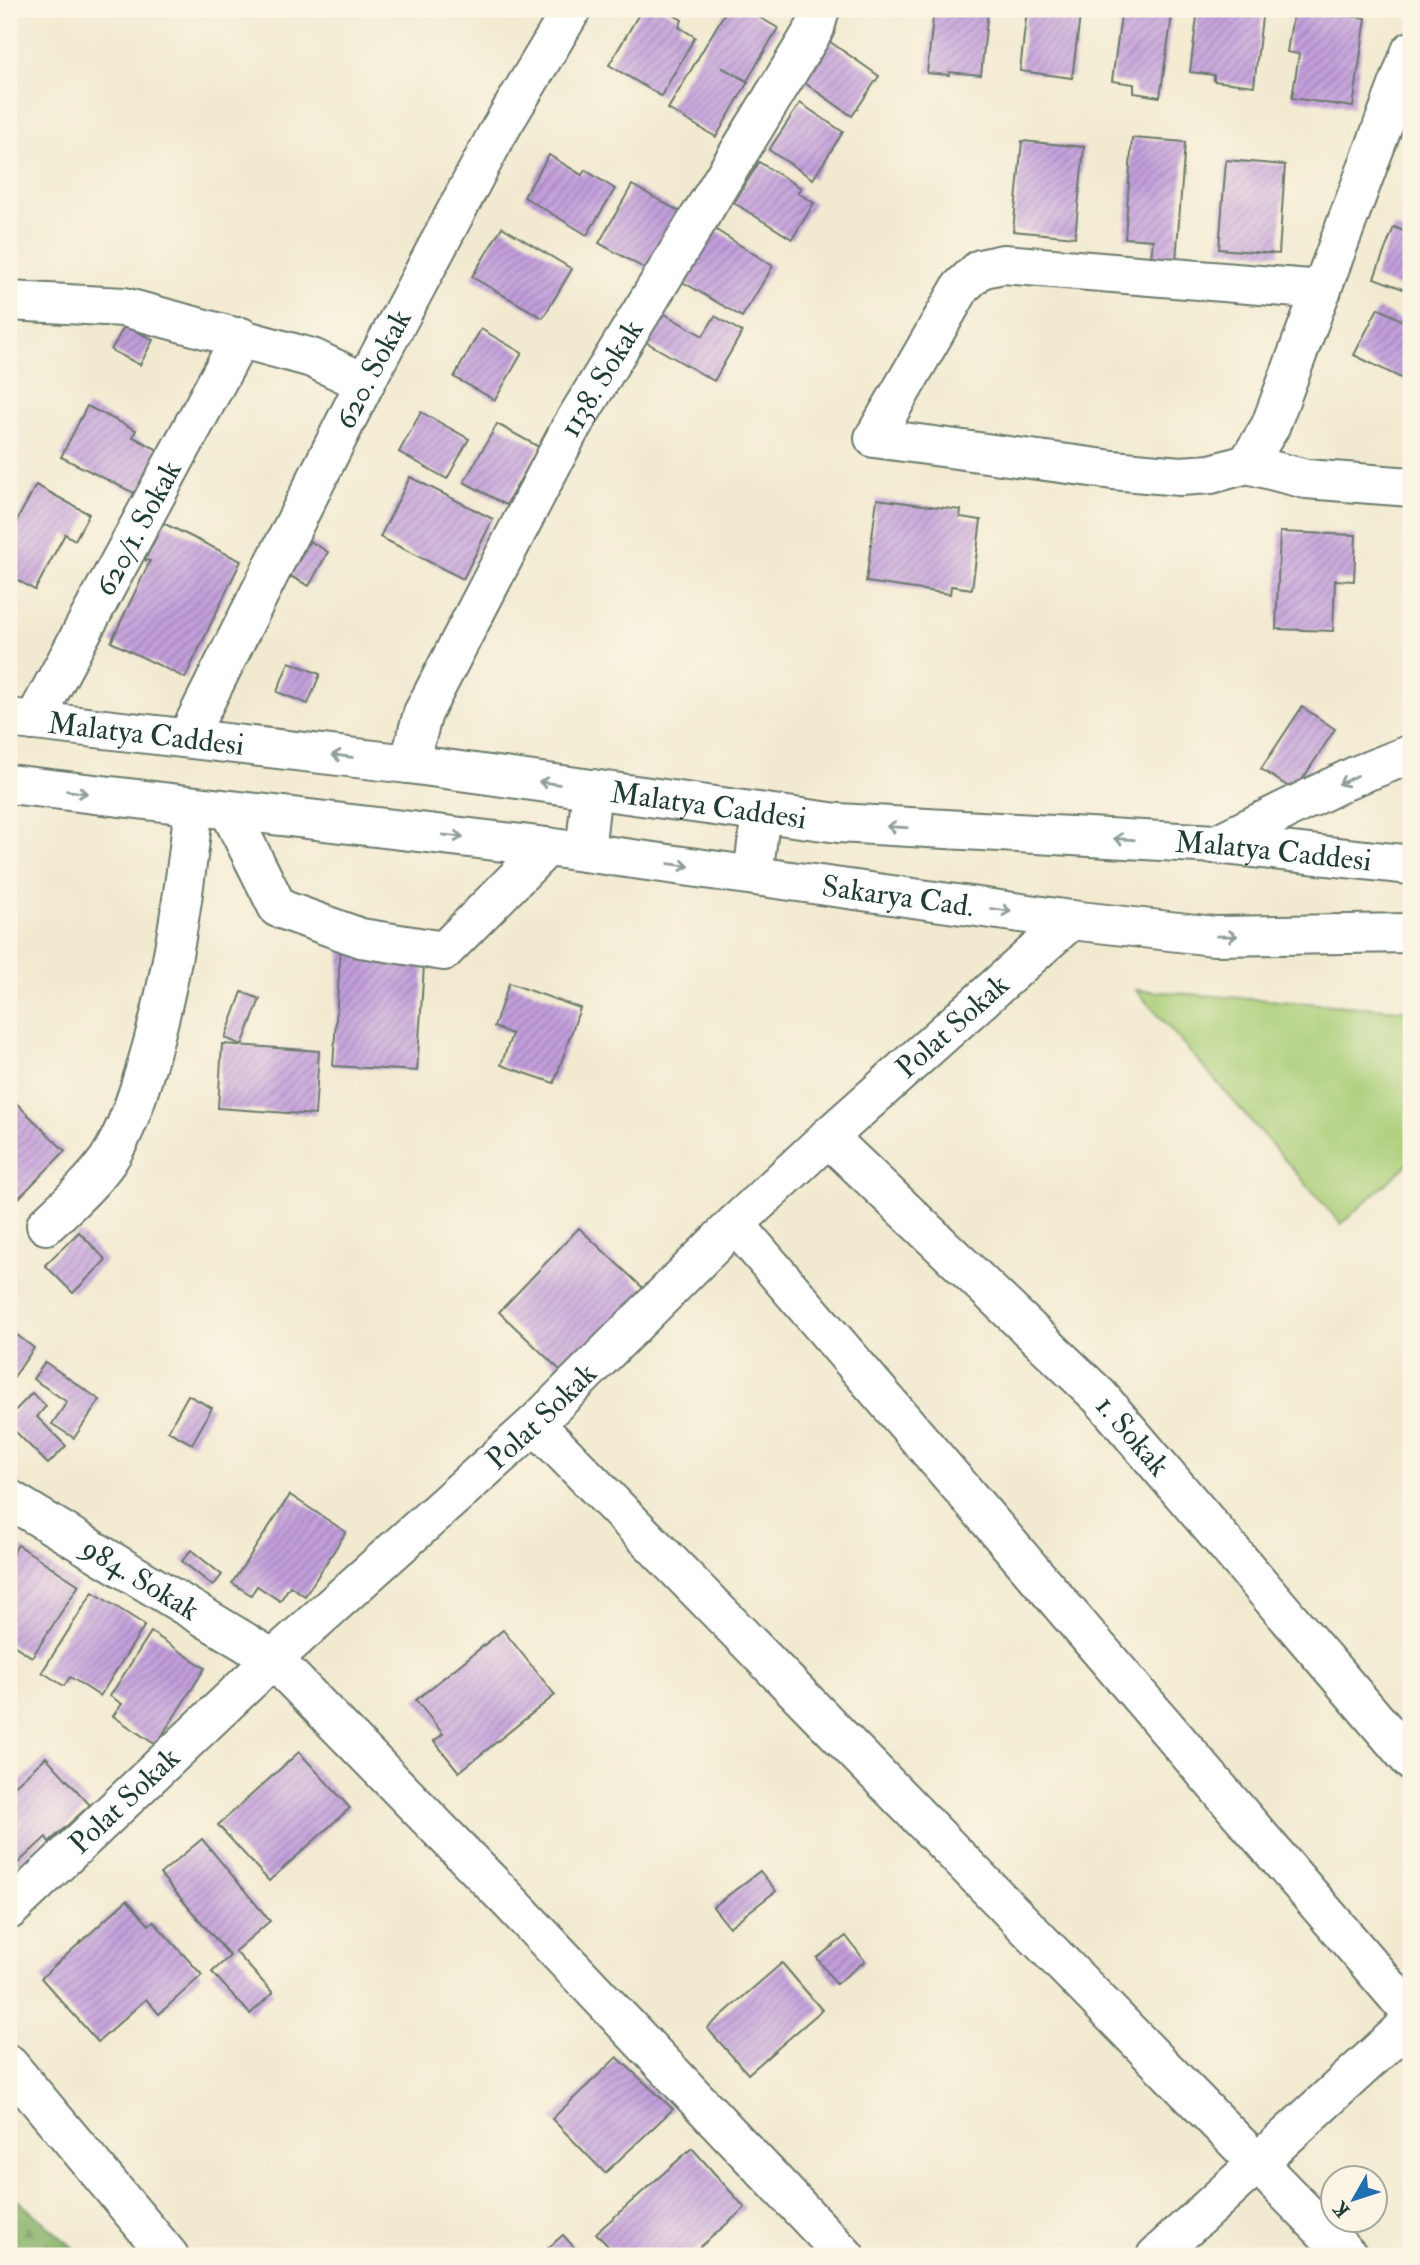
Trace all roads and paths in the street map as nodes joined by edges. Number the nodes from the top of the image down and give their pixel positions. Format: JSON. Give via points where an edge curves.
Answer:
{"nodes":[{"id":1,"x":572,"y":9,"type":"edge"},
{"id":2,"x":820,"y":9,"type":"edge"},
{"id":3,"x":1411,"y":51,"type":"edge"},
{"id":4,"x":1322,"y":290,"type":"junction"},
{"id":5,"x":9,"y":301,"type":"edge"},
{"id":6,"x":241,"y":337,"type":"junction"},
{"id":7,"x":365,"y":383,"type":"junction"},
{"id":8,"x":1247,"y":464,"type":"junction"},
{"id":9,"x":1411,"y":487,"type":"edge"},
{"id":10,"x":21,"y":719,"type":"edge"},
{"id":11,"x":187,"y":738,"type":"junction"},
{"id":12,"x":1411,"y":754,"type":"edge"},
{"id":13,"x":409,"y":764,"type":"junction"},
{"id":14,"x":9,"y":783,"type":"edge"},
{"id":15,"x":592,"y":789,"type":"junction"},
{"id":16,"x":211,"y":808,"type":"junction"},
{"id":17,"x":761,"y":813,"type":"junction"},
{"id":18,"x":1216,"y":844,"type":"junction"},
{"id":19,"x":547,"y":847,"type":"junction"},
{"id":20,"x":585,"y":852,"type":"junction"},
{"id":21,"x":1411,"y":865,"type":"edge"},
{"id":22,"x":753,"y":875,"type":"junction"},
{"id":23,"x":1071,"y":920,"type":"junction"},
{"id":24,"x":1411,"y":933,"type":"edge"},
{"id":25,"x":828,"y":1137,"type":"junction"},
{"id":26,"x":735,"y":1224,"type":"junction"},
{"id":27,"x":46,"y":1225,"type":"dead end"},
{"id":28,"x":536,"y":1424,"type":"junction"},
{"id":29,"x":9,"y":1499,"type":"edge"},
{"id":30,"x":273,"y":1659,"type":"junction"},
{"id":31,"x":1411,"y":1761,"type":"edge"},
{"id":32,"x":9,"y":1910,"type":"edge"},
{"id":33,"x":1411,"y":2013,"type":"edge"},
{"id":34,"x":1411,"y":2022,"type":"edge"},
{"id":35,"x":9,"y":2065,"type":"edge"},
{"id":36,"x":1257,"y":2163,"type":"junction"},
{"id":37,"x":169,"y":2256,"type":"edge"},
{"id":38,"x":845,"y":2256,"type":"edge"},
{"id":39,"x":1156,"y":2256,"type":"edge"},
{"id":40,"x":1348,"y":2256,"type":"edge"}],
"edges":[{"from":1,"to":7,"type":"street","name":"620. Sokak","via":[[496,136]]},
{"from":2,"to":13,"type":"street","name":"1138. Sokak","via":[[815,28],[570,429],[423,713]]},
{"from":3,"to":4,"type":"street"},
{"from":4,"to":8,"type":"street","via":[[1270,427]]},
{"from":4,"to":8,"type":"street","via":[[1003,264],[980,269],[961,287],[874,438],[1180,476]]},
{"from":5,"to":6,"type":"street","via":[[124,306]]},
{"from":6,"to":7,"type":"street","via":[[312,358]]},
{"from":6,"to":10,"type":"street","name":"620/1. Sokak"},
{"from":7,"to":11,"type":"street","name":"620. Sokak"},
{"from":8,"to":9,"type":"street","via":[[1306,479]]},
{"from":10,"to":11,"type":"street","name":"Malatya Caddesi"},
{"from":13,"to":11,"type":"street","name":"Malatya Caddesi","one_way":true},
{"from":12,"to":18,"type":"street","one_way":true},
{"from":15,"to":13,"type":"street","name":"Malatya Caddesi","one_way":true},
{"from":14,"to":16,"type":"street","one_way":true},
{"from":15,"to":17,"type":"street","name":"Malatya Caddesi"},
{"from":15,"to":20,"type":"street"},
{"from":16,"to":19,"type":"street","name":"Sakarya Cad.","one_way":true},
{"from":16,"to":19,"type":"street","via":[[278,908],[361,938],[444,951]]},
{"from":16,"to":27,"type":"street","via":[[185,886],[156,1035],[134,1107],[108,1160]]},
{"from":18,"to":17,"type":"street","name":"Malatya Caddesi","one_way":true,"via":[[838,823]]},
{"from":17,"to":22,"type":"street"},
{"from":18,"to":21,"type":"street","name":"Malatya Caddesi"},
{"from":19,"to":20,"type":"street","name":"Sakarya Cad."},
{"from":20,"to":22,"type":"street","name":"Sakarya Cad.","one_way":true},
{"from":22,"to":23,"type":"street","name":"Sakarya Cad.","one_way":true},
{"from":23,"to":24,"type":"street","name":"Sakarya Cad.","one_way":true,"via":[[1214,936]]},
{"from":23,"to":25,"type":"street","name":"Polat Sokak"},
{"from":25,"to":26,"type":"street","name":"Polat Sokak"},
{"from":25,"to":31,"type":"street","name":"1. Sokak","via":[[1100,1397]]},
{"from":26,"to":28,"type":"street","name":"Polat Sokak"},
{"from":26,"to":33,"type":"street"},
{"from":28,"to":30,"type":"street","name":"Polat Sokak"},
{"from":28,"to":36,"type":"street"},
{"from":29,"to":30,"type":"street","name":"984. Sokak"},
{"from":30,"to":32,"type":"street","name":"Polat Sokak"},
{"from":30,"to":38,"type":"street","name":"984. Sokak"},
{"from":34,"to":36,"type":"street"},
{"from":35,"to":37,"type":"street"},
{"from":36,"to":39,"type":"street"},
{"from":36,"to":40,"type":"street"}]}
